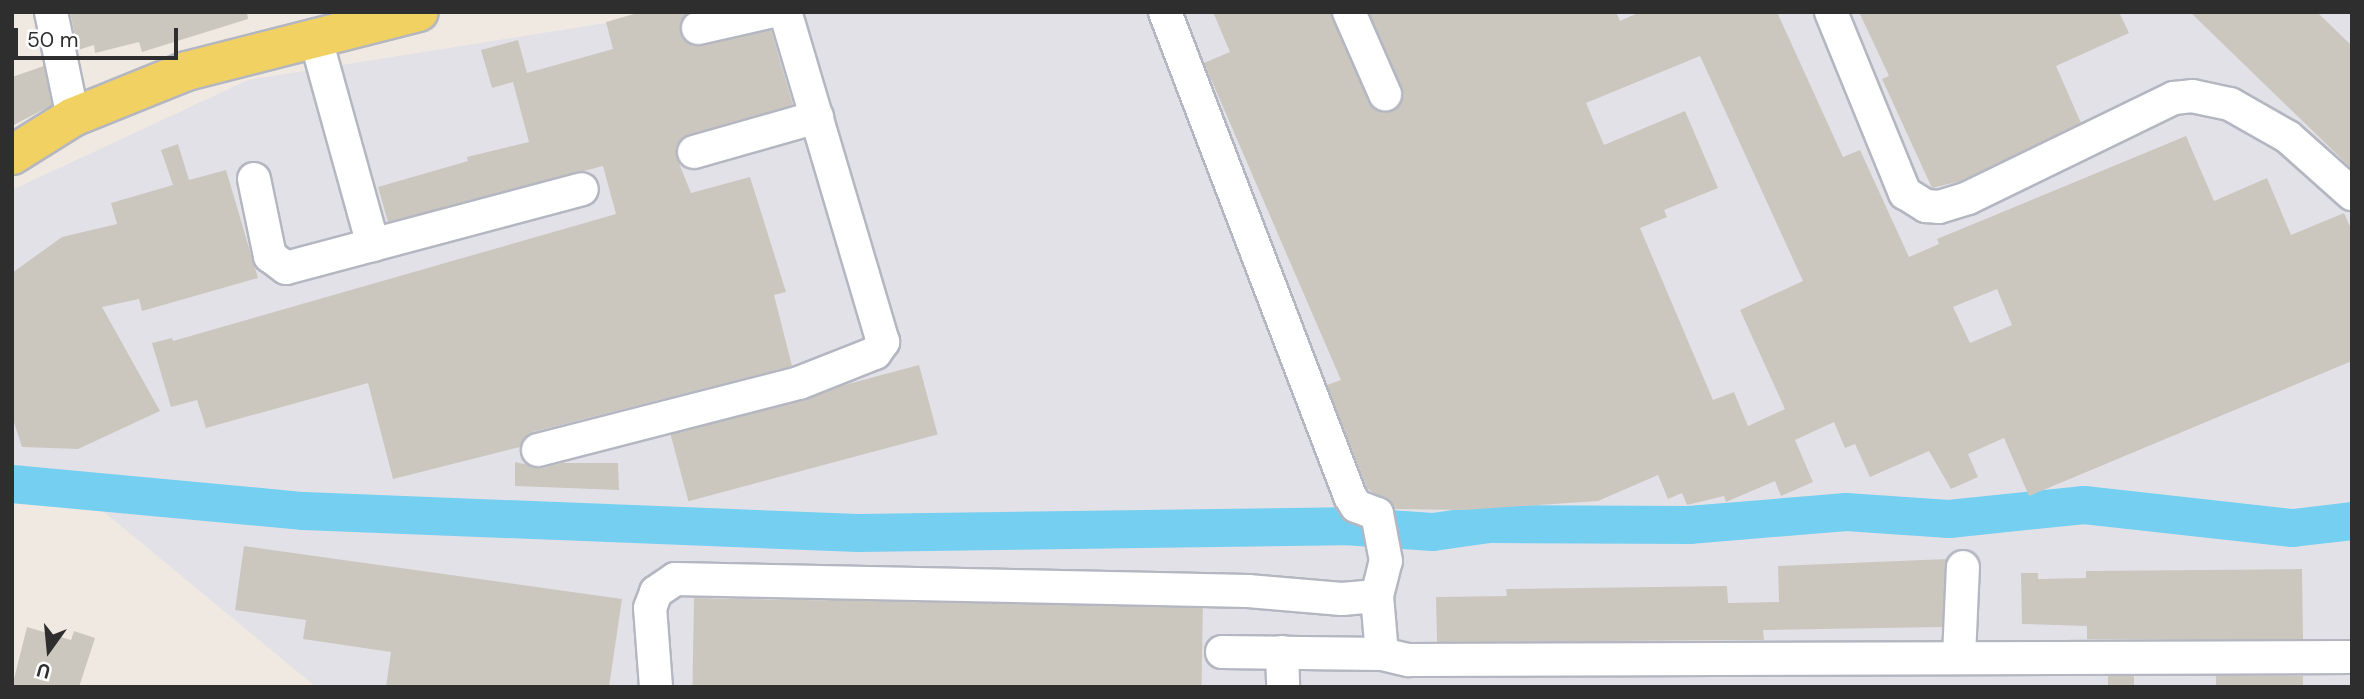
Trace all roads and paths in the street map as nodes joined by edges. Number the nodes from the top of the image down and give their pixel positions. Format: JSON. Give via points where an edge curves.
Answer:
{"nodes":[{"id":1,"x":51,"y":12,"type":"edge"},
{"id":2,"x":419,"y":12,"type":"edge"},
{"id":3,"x":769,"y":12,"type":"edge"},
{"id":4,"x":785,"y":12,"type":"edge"},
{"id":5,"x":1165,"y":12,"type":"edge"},
{"id":6,"x":1349,"y":12,"type":"edge"},
{"id":7,"x":1831,"y":12,"type":"edge"},
{"id":8,"x":698,"y":29,"type":"dead end"},
{"id":9,"x":315,"y":36,"type":"junction"},
{"id":10,"x":1385,"y":94,"type":"dead end"},
{"id":11,"x":73,"y":117,"type":"junction"},
{"id":12,"x":817,"y":117,"type":"junction"},
{"id":13,"x":694,"y":152,"type":"dead end"},
{"id":14,"x":12,"y":155,"type":"edge"},
{"id":15,"x":254,"y":179,"type":"dead end"},
{"id":16,"x":582,"y":189,"type":"dead end"},
{"id":17,"x":2352,"y":194,"type":"edge"},
{"id":18,"x":373,"y":245,"type":"junction"},
{"id":19,"x":538,"y":450,"type":"dead end"},
{"id":20,"x":1963,"y":567,"type":"dead end"},
{"id":21,"x":1377,"y":596,"type":"junction"},
{"id":22,"x":1222,"y":652,"type":"dead end"},
{"id":23,"x":1282,"y":652,"type":"junction"},
{"id":24,"x":1382,"y":654,"type":"junction"},
{"id":25,"x":1959,"y":657,"type":"junction"},
{"id":26,"x":2352,"y":657,"type":"edge"},
{"id":27,"x":1572,"y":674,"type":"edge"},
{"id":28,"x":656,"y":687,"type":"edge"},
{"id":29,"x":1283,"y":687,"type":"edge"}],
"edges":[{"from":1,"to":11,"type":"street"},
{"from":2,"to":9,"type":"main road"},
{"from":3,"to":8,"type":"street"},
{"from":4,"to":12,"type":"street"},
{"from":5,"to":21,"type":"street","via":[[1350,496],[1381,528],[1386,561]]},
{"from":6,"to":10,"type":"street"},
{"from":7,"to":17,"type":"street","via":[[1905,193],[1926,206],[1968,198],[2174,98],[2192,96],[2230,104],[2288,137]]},
{"from":9,"to":11,"type":"main road","via":[[187,71]]},
{"from":9,"to":18,"type":"street"},
{"from":11,"to":14,"type":"main road"},
{"from":12,"to":13,"type":"street"},
{"from":12,"to":19,"type":"street","via":[[882,332],[879,348],[799,383]]},
{"from":15,"to":18,"type":"street","via":[[270,256],[280,267],[298,268]]},
{"from":16,"to":18,"type":"street"},
{"from":20,"to":25,"type":"street"},
{"from":21,"to":24,"type":"street"},
{"from":21,"to":28,"type":"street","via":[[675,579],[656,592],[650,608]]},
{"from":22,"to":23,"type":"street"},
{"from":23,"to":24,"type":"street"},
{"from":23,"to":29,"type":"street"},
{"from":24,"to":27,"type":"street"},
{"from":25,"to":26,"type":"street"},
{"from":25,"to":27,"type":"street"}]}
